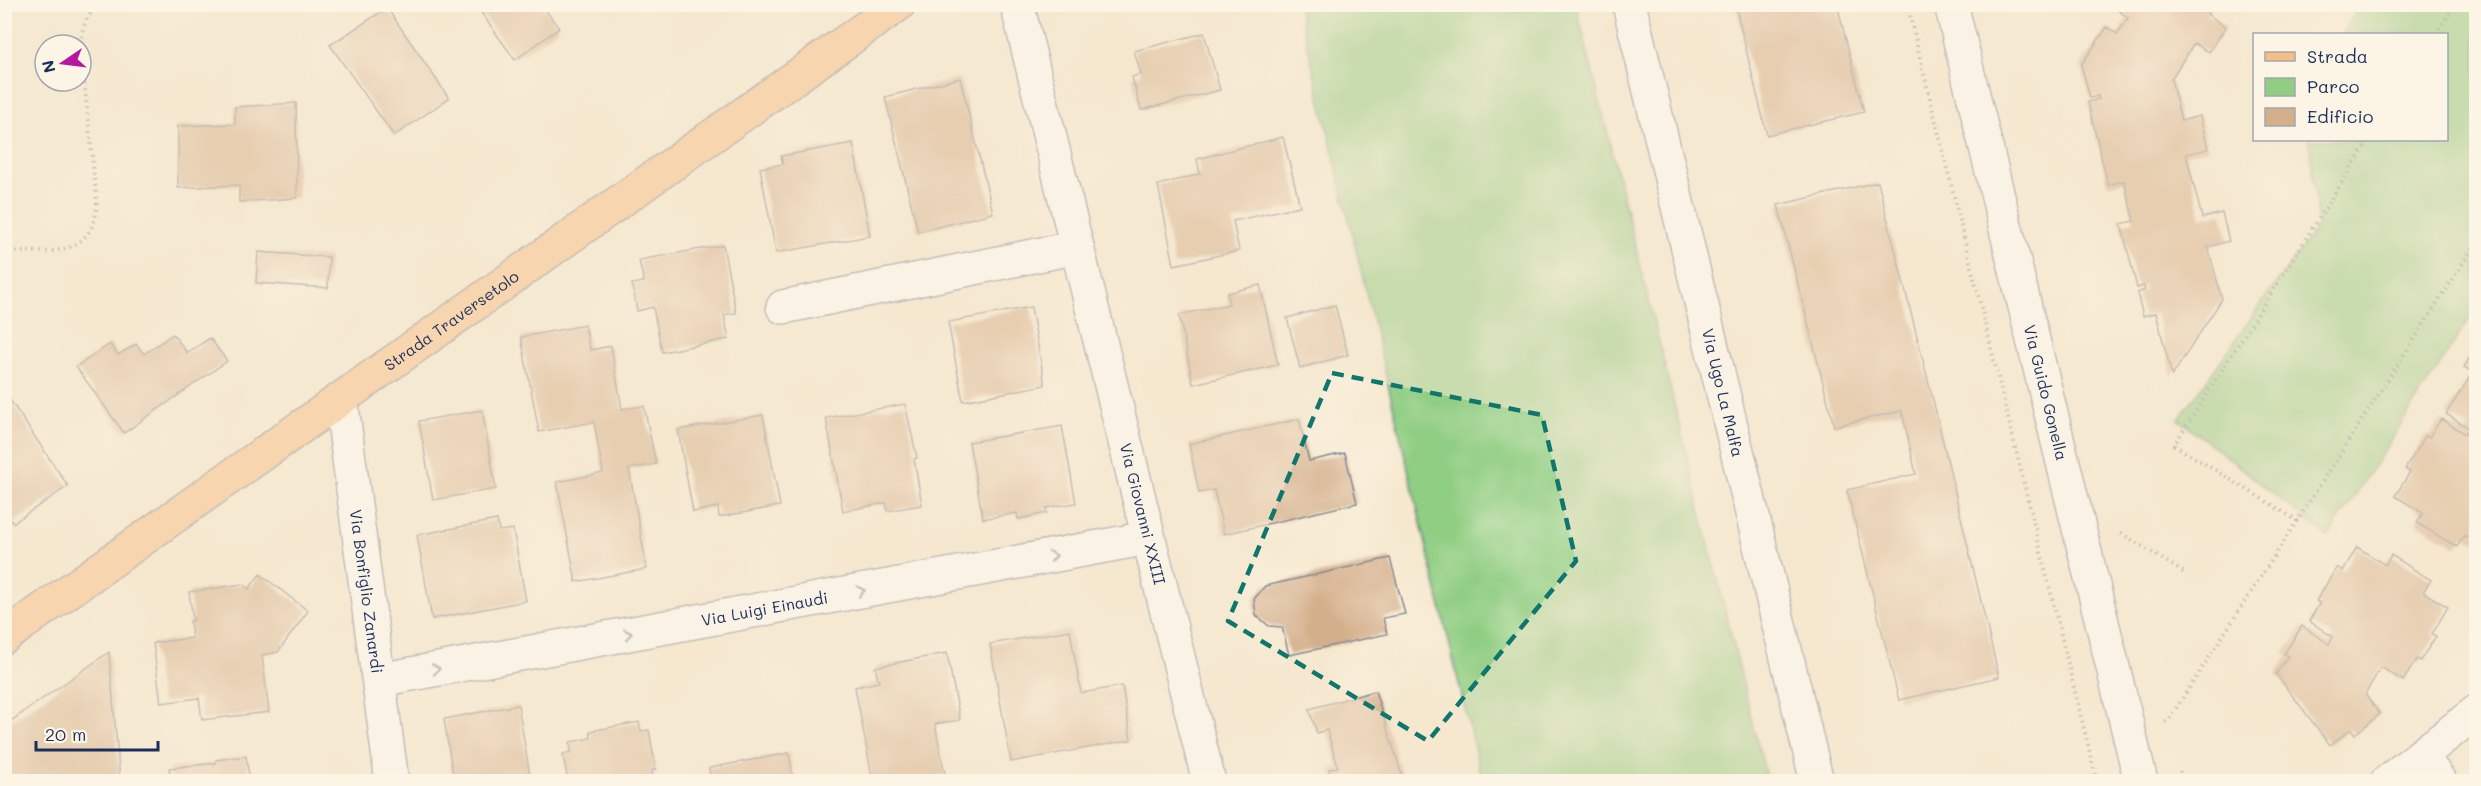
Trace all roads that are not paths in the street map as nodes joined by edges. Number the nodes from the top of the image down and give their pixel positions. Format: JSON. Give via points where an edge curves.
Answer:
{"nodes":[{"id":1,"x":899,"y":4,"type":"edge"},
{"id":2,"x":1017,"y":4,"type":"edge"},
{"id":3,"x":1629,"y":4,"type":"edge"},
{"id":4,"x":1951,"y":4,"type":"edge"},
{"id":5,"x":1077,"y":247,"type":"junction"},
{"id":6,"x":783,"y":307,"type":"dead end"},
{"id":7,"x":342,"y":399,"type":"junction"},
{"id":8,"x":1148,"y":538,"type":"junction"},
{"id":9,"x":4,"y":637,"type":"edge"},
{"id":10,"x":379,"y":680,"type":"junction"},
{"id":11,"x":2476,"y":712,"type":"edge"},
{"id":12,"x":2421,"y":755,"type":"junction"},
{"id":13,"x":2138,"y":766,"type":"edge"},
{"id":14,"x":392,"y":782,"type":"edge"},
{"id":15,"x":1209,"y":782,"type":"edge"},
{"id":16,"x":1817,"y":782,"type":"edge"},
{"id":17,"x":2387,"y":782,"type":"edge"},
{"id":18,"x":2440,"y":782,"type":"edge"}],
"edges":[{"from":1,"to":7,"type":"main road","name":"Strada Traversetolo"},
{"from":2,"to":5,"type":"street","name":"Via Giovanni XXIII"},
{"from":3,"to":16,"type":"street","name":"Via Ugo La Malfa"},
{"from":4,"to":13,"type":"street","name":"Via Guido Gonella"},
{"from":5,"to":6,"type":"street"},
{"from":5,"to":8,"type":"street","name":"Via Giovanni XXIII"},
{"from":7,"to":9,"type":"main road","name":"Strada Traversetolo"},
{"from":7,"to":10,"type":"street","name":"Via Bonfiglio Zanardi"},
{"from":10,"to":8,"type":"street","name":"Via Luigi Einaudi","one_way":true},
{"from":8,"to":15,"type":"street","name":"Via Giovanni XXIII"},
{"from":10,"to":14,"type":"street","name":"Via Bonfiglio Zanardi"},
{"from":11,"to":12,"type":"street"},
{"from":12,"to":17,"type":"street"},
{"from":12,"to":18,"type":"street"}]}
